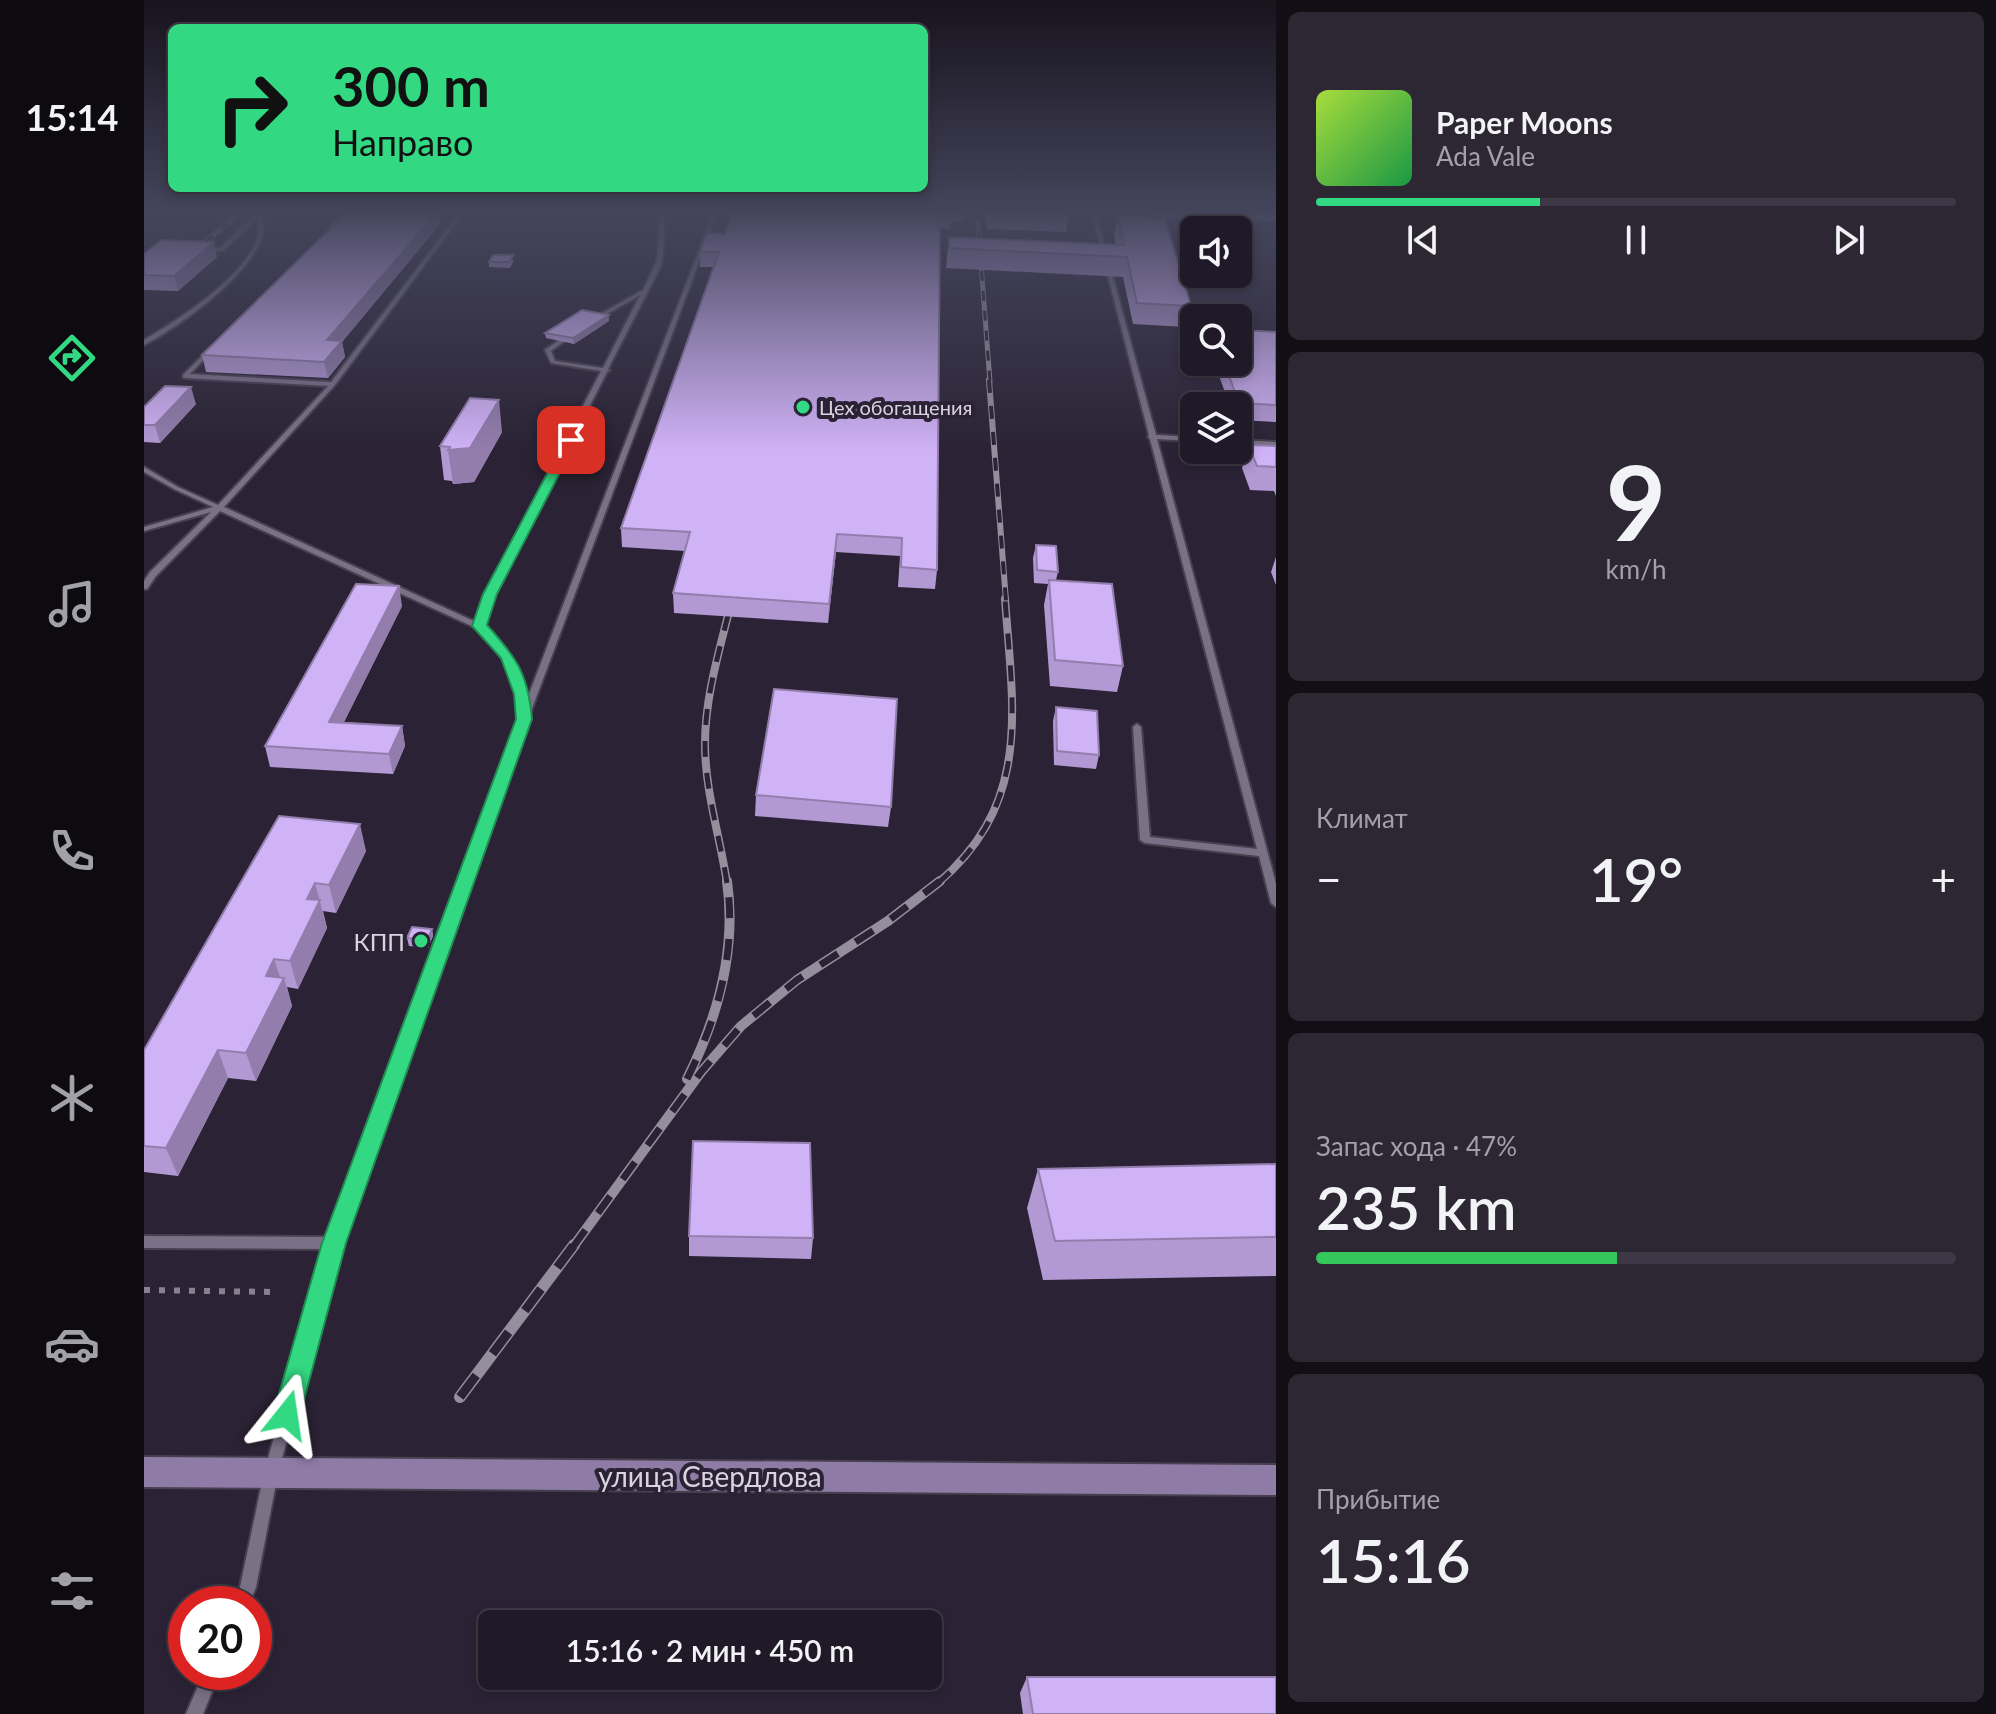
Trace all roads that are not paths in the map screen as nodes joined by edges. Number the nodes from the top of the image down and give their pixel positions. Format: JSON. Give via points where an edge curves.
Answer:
{"nodes":[{"id":1,"x":216,"y":291,"type":"edge"},
{"id":2,"x":403,"y":291,"type":"edge"},
{"id":3,"x":643,"y":291,"type":"edge"},
{"id":4,"x":645,"y":291,"type":"edge"},
{"id":5,"x":686,"y":291,"type":"edge"},
{"id":6,"x":1114,"y":291,"type":"edge"},
{"id":7,"x":144,"y":343,"type":"edge"},
{"id":8,"x":218,"y":343,"type":"edge"},
{"id":9,"x":607,"y":370,"type":"junction"},
{"id":10,"x":333,"y":384,"type":"junction"},
{"id":11,"x":1151,"y":437,"type":"junction"},
{"id":12,"x":1180,"y":438,"type":"edge"},
{"id":13,"x":1252,"y":443,"type":"edge"},
{"id":14,"x":1276,"y":444,"type":"edge"},
{"id":15,"x":144,"y":469,"type":"edge"},
{"id":16,"x":220,"y":507,"type":"junction"},
{"id":17,"x":144,"y":529,"type":"edge"},
{"id":18,"x":144,"y":587,"type":"edge"},
{"id":19,"x":479,"y":626,"type":"junction"},
{"id":20,"x":524,"y":719,"type":"junction"},
{"id":21,"x":1137,"y":727,"type":"dead end"},
{"id":22,"x":1263,"y":853,"type":"junction"},
{"id":23,"x":1276,"y":903,"type":"edge"},
{"id":24,"x":144,"y":1242,"type":"edge"},
{"id":25,"x":334,"y":1243,"type":"junction"},
{"id":26,"x":144,"y":1472,"type":"edge"},
{"id":27,"x":271,"y":1473,"type":"junction"},
{"id":28,"x":1276,"y":1480,"type":"edge"},
{"id":29,"x":248,"y":1586,"type":"edge"},
{"id":30,"x":204,"y":1690,"type":"edge"},
{"id":31,"x":194,"y":1714,"type":"edge"}],
"edges":[{"from":1,"to":7,"type":"lane"},
{"from":2,"to":10,"type":"lane"},
{"from":3,"to":9,"type":"lane","via":[[548,350],[553,362]]},
{"from":4,"to":9,"type":"lane"},
{"from":5,"to":20,"type":"lane"},
{"from":6,"to":11,"type":"lane"},
{"from":8,"to":10,"type":"lane","via":[[185,376]]},
{"from":9,"to":19,"type":"lane","via":[[490,594]]},
{"from":10,"to":16,"type":"lane"},
{"from":11,"to":12,"type":"lane"},
{"from":11,"to":22,"type":"lane"},
{"from":13,"to":14,"type":"lane"},
{"from":15,"to":16,"type":"lane"},
{"from":16,"to":17,"type":"lane"},
{"from":16,"to":18,"type":"lane"},
{"from":16,"to":19,"type":"lane"},
{"from":19,"to":20,"type":"lane","via":[[508,657],[522,694]]},
{"from":20,"to":25,"type":"lane"},
{"from":21,"to":22,"type":"lane","via":[[1145,840]]},
{"from":22,"to":23,"type":"lane"},
{"from":24,"to":25,"type":"lane"},
{"from":25,"to":27,"type":"lane"},
{"from":26,"to":27,"type":"main road","name":"улица Свердлова"},
{"from":27,"to":28,"type":"main road","name":"улица Свердлова"},
{"from":27,"to":29,"type":"lane"},
{"from":30,"to":31,"type":"lane"}]}
